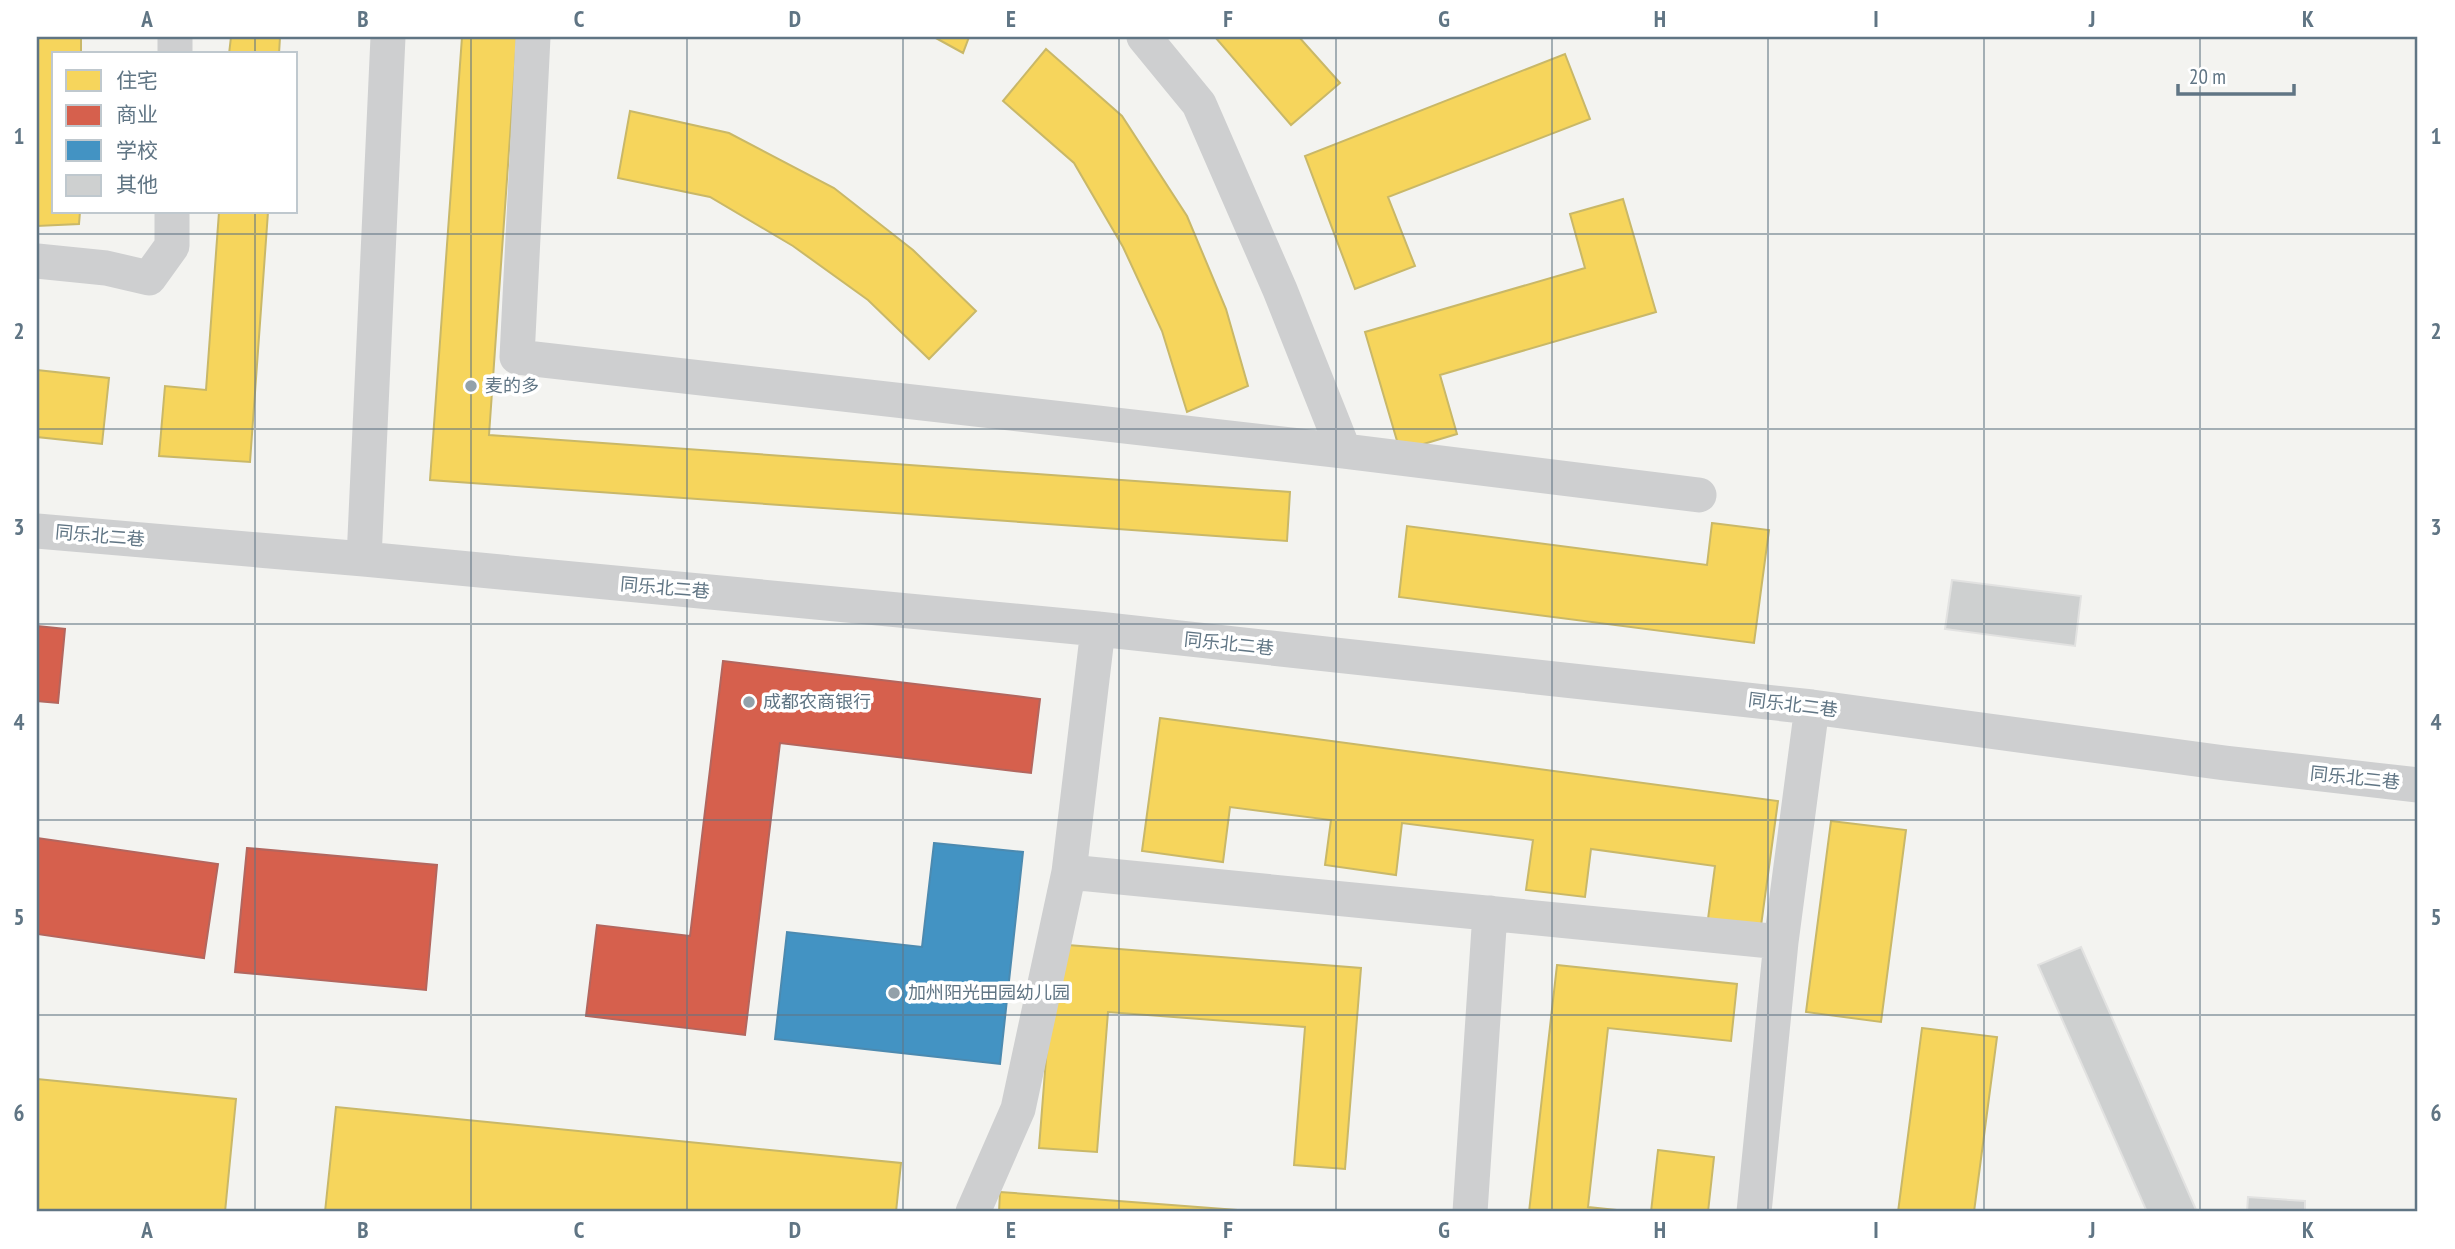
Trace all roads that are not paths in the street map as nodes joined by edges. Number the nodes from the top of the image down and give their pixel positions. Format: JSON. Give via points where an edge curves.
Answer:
{"nodes":[{"id":1,"x":388,"y":37,"type":"edge"},
{"id":2,"x":533,"y":37,"type":"edge"},
{"id":3,"x":1144,"y":37,"type":"edge"},
{"id":4,"x":172,"y":214,"type":"edge"},
{"id":5,"x":37,"y":261,"type":"edge"},
{"id":6,"x":1344,"y":451,"type":"junction"},
{"id":7,"x":1699,"y":495,"type":"dead end"},
{"id":8,"x":37,"y":531,"type":"edge"},
{"id":9,"x":364,"y":559,"type":"junction"},
{"id":10,"x":1098,"y":629,"type":"junction"},
{"id":11,"x":1812,"y":707,"type":"junction"},
{"id":12,"x":2418,"y":785,"type":"edge"},
{"id":13,"x":1069,"y":872,"type":"junction"},
{"id":14,"x":1490,"y":913,"type":"junction"},
{"id":15,"x":1781,"y":942,"type":"junction"},
{"id":16,"x":973,"y":1212,"type":"edge"},
{"id":17,"x":1470,"y":1212,"type":"edge"},
{"id":18,"x":1754,"y":1212,"type":"edge"}],
"edges":[{"from":1,"to":9,"type":"street"},
{"from":2,"to":6,"type":"street","via":[[517,357]]},
{"from":3,"to":6,"type":"street","via":[[1199,104]]},
{"from":4,"to":5,"type":"street","via":[[172,246],[149,278]]},
{"from":6,"to":7,"type":"street"},
{"from":8,"to":9,"type":"street","name":"同乐北二巷"},
{"from":9,"to":10,"type":"street","name":"同乐北二巷"},
{"from":10,"to":11,"type":"street","name":"同乐北二巷"},
{"from":10,"to":13,"type":"street"},
{"from":11,"to":12,"type":"street","name":"同乐北二巷"},
{"from":11,"to":15,"type":"street"},
{"from":13,"to":14,"type":"street"},
{"from":13,"to":16,"type":"street","via":[[1018,1109]]},
{"from":14,"to":15,"type":"street"},
{"from":14,"to":17,"type":"street"},
{"from":15,"to":18,"type":"street"}]}
